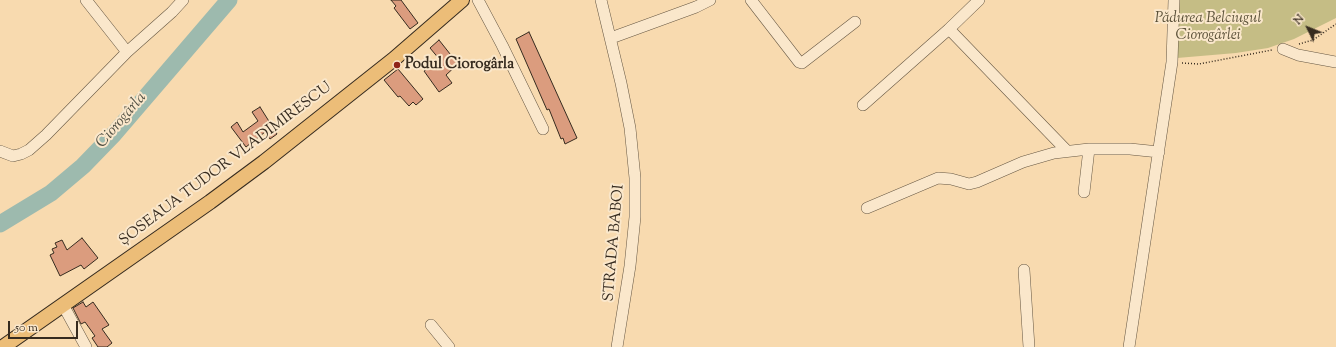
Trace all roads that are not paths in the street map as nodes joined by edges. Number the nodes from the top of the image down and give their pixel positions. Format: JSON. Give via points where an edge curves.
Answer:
{"nodes":[{"id":1,"x":86,"y":0,"type":"edge"},
{"id":2,"x":183,"y":0,"type":"edge"},
{"id":3,"x":462,"y":0,"type":"edge"},
{"id":4,"x":478,"y":0,"type":"edge"},
{"id":5,"x":601,"y":0,"type":"edge"},
{"id":6,"x":710,"y":0,"type":"edge"},
{"id":7,"x":751,"y":0,"type":"edge"},
{"id":8,"x":979,"y":0,"type":"edge"},
{"id":9,"x":1174,"y":0,"type":"edge"},
{"id":10,"x":855,"y":22,"type":"dead end"},
{"id":11,"x":950,"y":29,"type":"junction"},
{"id":12,"x":611,"y":38,"type":"junction"},
{"id":13,"x":1283,"y":49,"type":"road end"},
{"id":14,"x":127,"y":52,"type":"junction"},
{"id":15,"x":1336,"y":62,"type":"edge"},
{"id":16,"x":863,"y":105,"type":"dead end"},
{"id":17,"x":543,"y":129,"type":"dead end"},
{"id":18,"x":1088,"y":149,"type":"junction"},
{"id":19,"x":0,"y":151,"type":"edge"},
{"id":20,"x":1067,"y":151,"type":"junction"},
{"id":21,"x":1158,"y":152,"type":"junction"},
{"id":22,"x":1084,"y":192,"type":"dead end"},
{"id":23,"x":867,"y":208,"type":"dead end"},
{"id":24,"x":1024,"y":270,"type":"dead end"},
{"id":25,"x":63,"y":305,"type":"junction"},
{"id":26,"x":431,"y":325,"type":"dead end"},
{"id":27,"x":3,"y":347,"type":"edge"},
{"id":28,"x":86,"y":347,"type":"edge"},
{"id":29,"x":449,"y":347,"type":"edge"},
{"id":30,"x":617,"y":347,"type":"edge"},
{"id":31,"x":1029,"y":347,"type":"edge"},
{"id":32,"x":1129,"y":347,"type":"edge"}],
"edges":[{"from":1,"to":14,"type":"street"},
{"from":2,"to":14,"type":"street"},
{"from":3,"to":25,"type":"main road","name":"ȘOSEAUA TUDOR VLADIMIRESCU","via":[[264,162]]},
{"from":4,"to":17,"type":"street"},
{"from":5,"to":12,"type":"street","name":"STRADA BABOI"},
{"from":6,"to":12,"type":"street"},
{"from":7,"to":10,"type":"street","via":[[802,63]]},
{"from":8,"to":11,"type":"street"},
{"from":9,"to":21,"type":"street","via":[[1172,62]]},
{"from":11,"to":16,"type":"street"},
{"from":11,"to":20,"type":"street"},
{"from":12,"to":30,"type":"street","name":"STRADA BABOI","via":[[630,128],[635,178],[635,217],[630,266]]},
{"from":13,"to":15,"type":"street","via":[[1298,55]]},
{"from":14,"to":19,"type":"street","via":[[29,150],[13,156]]},
{"from":18,"to":20,"type":"street"},
{"from":18,"to":21,"type":"street"},
{"from":18,"to":22,"type":"street"},
{"from":20,"to":23,"type":"street","via":[[1023,162],[969,184],[938,178]]},
{"from":21,"to":32,"type":"street"},
{"from":24,"to":31,"type":"street"},
{"from":25,"to":27,"type":"main road","name":"ȘOSEAUA TUDOR VLADIMIRESCU"},
{"from":25,"to":28,"type":"street"},
{"from":26,"to":29,"type":"street"}]}
